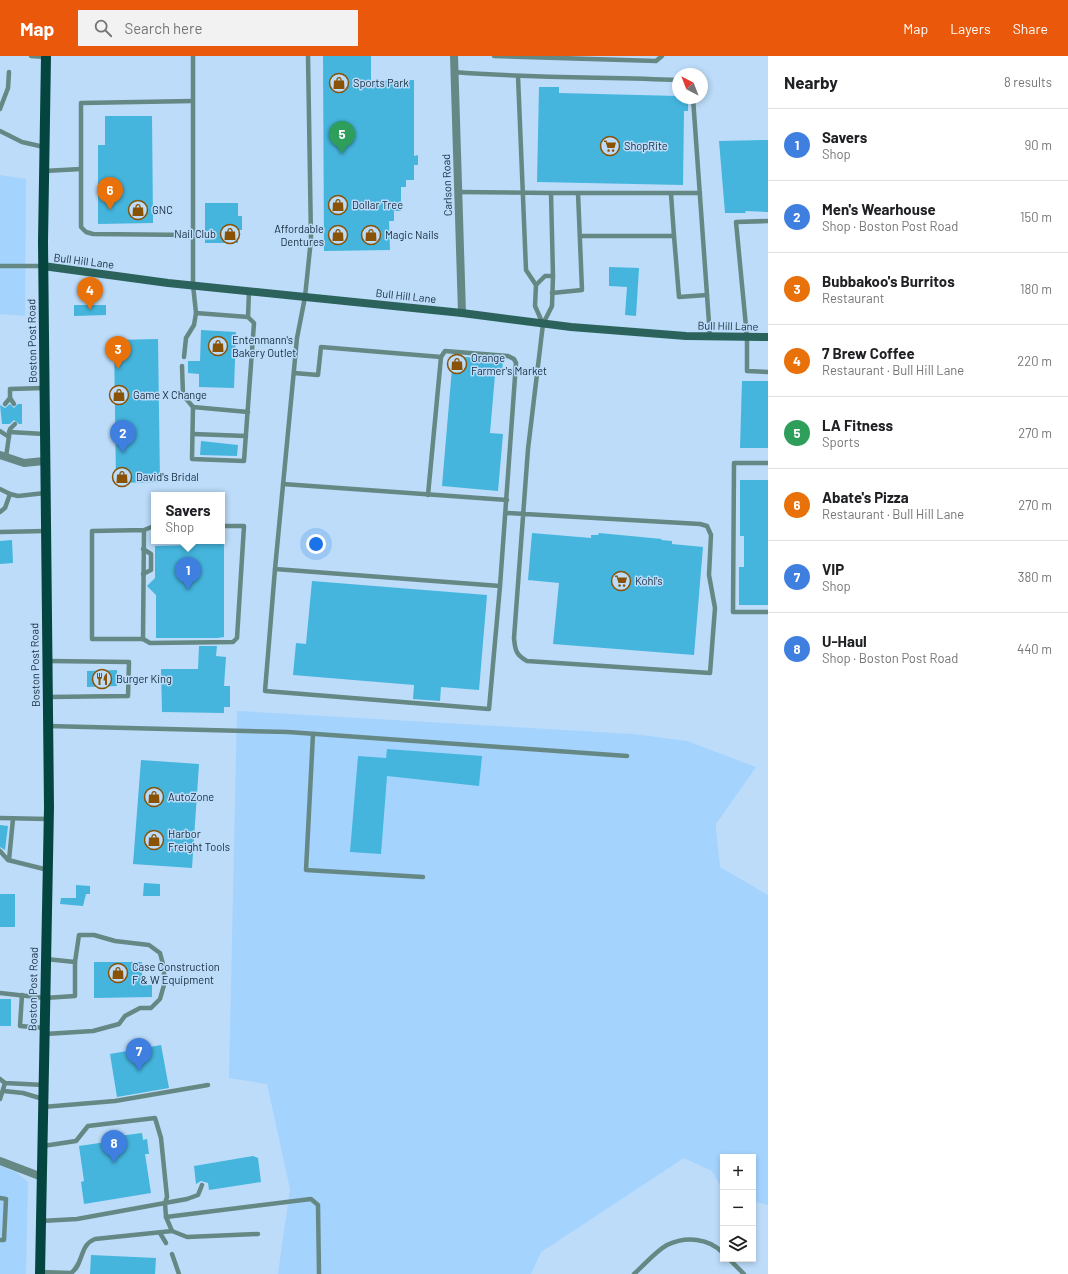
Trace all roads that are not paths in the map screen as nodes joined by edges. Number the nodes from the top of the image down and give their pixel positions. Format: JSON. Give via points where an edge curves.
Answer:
{"nodes":[{"id":1,"x":31,"y":56,"type":"edge"},
{"id":2,"x":46,"y":56,"type":"edge"},
{"id":3,"x":193,"y":56,"type":"edge"},
{"id":4,"x":308,"y":56,"type":"edge"},
{"id":5,"x":454,"y":56,"type":"edge"},
{"id":6,"x":494,"y":56,"type":"edge"},
{"id":7,"x":662,"y":56,"type":"edge"},
{"id":8,"x":559,"y":57,"type":"edge"},
{"id":9,"x":9,"y":72,"type":"dead end"},
{"id":10,"x":454,"y":72,"type":"junction"},
{"id":11,"x":518,"y":76,"type":"junction"},
{"id":12,"x":672,"y":80,"type":"edge"},
{"id":13,"x":193,"y":101,"type":"junction"},
{"id":14,"x":693,"y":104,"type":"edge"},
{"id":15,"x":0,"y":109,"type":"edge"},
{"id":16,"x":0,"y":131,"type":"edge"},
{"id":17,"x":44,"y":147,"type":"junction"},
{"id":18,"x":81,"y":169,"type":"junction"},
{"id":19,"x":44,"y":171,"type":"junction"},
{"id":20,"x":458,"y":192,"type":"junction"},
{"id":21,"x":522,"y":192,"type":"junction"},
{"id":22,"x":551,"y":193,"type":"junction"},
{"id":23,"x":700,"y":193,"type":"junction"},
{"id":24,"x":578,"y":194,"type":"junction"},
{"id":25,"x":671,"y":194,"type":"junction"},
{"id":26,"x":768,"y":222,"type":"edge"},
{"id":27,"x":193,"y":235,"type":"junction"},
{"id":28,"x":580,"y":236,"type":"junction"},
{"id":29,"x":674,"y":236,"type":"junction"},
{"id":30,"x":0,"y":266,"type":"edge"},
{"id":31,"x":43,"y":266,"type":"junction"},
{"id":32,"x":553,"y":276,"type":"junction"},
{"id":33,"x":536,"y":285,"type":"junction"},
{"id":34,"x":193,"y":286,"type":"junction"},
{"id":35,"x":249,"y":291,"type":"junction"},
{"id":36,"x":552,"y":293,"type":"junction"},
{"id":37,"x":707,"y":295,"type":"junction"},
{"id":38,"x":305,"y":297,"type":"junction"},
{"id":39,"x":196,"y":313,"type":"junction"},
{"id":40,"x":462,"y":313,"type":"junction"},
{"id":41,"x":248,"y":317,"type":"junction"},
{"id":42,"x":543,"y":324,"type":"junction"},
{"id":43,"x":710,"y":337,"type":"junction"},
{"id":44,"x":747,"y":337,"type":"junction"},
{"id":45,"x":768,"y":337,"type":"edge"},
{"id":46,"x":184,"y":357,"type":"dead end"},
{"id":47,"x":441,"y":357,"type":"junction"},
{"id":48,"x":182,"y":366,"type":"dead end"},
{"id":49,"x":768,"y":372,"type":"edge"},
{"id":50,"x":294,"y":373,"type":"junction"},
{"id":51,"x":44,"y":388,"type":"junction"},
{"id":52,"x":10,"y":398,"type":"junction"},
{"id":53,"x":5,"y":404,"type":"dead end"},
{"id":54,"x":14,"y":404,"type":"dead end"},
{"id":55,"x":193,"y":407,"type":"junction"},
{"id":56,"x":248,"y":412,"type":"junction"},
{"id":57,"x":5,"y":424,"type":"dead end"},
{"id":58,"x":15,"y":424,"type":"dead end"},
{"id":59,"x":0,"y":431,"type":"edge"},
{"id":60,"x":9,"y":433,"type":"junction"},
{"id":61,"x":44,"y":434,"type":"junction"},
{"id":62,"x":193,"y":434,"type":"junction"},
{"id":63,"x":246,"y":436,"type":"junction"},
{"id":64,"x":3,"y":456,"type":"edge"},
{"id":65,"x":44,"y":461,"type":"junction"},
{"id":66,"x":768,"y":463,"type":"edge"},
{"id":67,"x":283,"y":484,"type":"junction"},
{"id":68,"x":0,"y":490,"type":"edge"},
{"id":69,"x":45,"y":493,"type":"junction"},
{"id":70,"x":10,"y":494,"type":"junction"},
{"id":71,"x":428,"y":495,"type":"junction"},
{"id":72,"x":507,"y":500,"type":"junction"},
{"id":73,"x":0,"y":512,"type":"edge"},
{"id":74,"x":506,"y":513,"type":"junction"},
{"id":75,"x":525,"y":514,"type":"junction"},
{"id":76,"x":225,"y":526,"type":"edge"},
{"id":77,"x":151,"y":527,"type":"edge"},
{"id":78,"x":144,"y":530,"type":"junction"},
{"id":79,"x":45,"y":531,"type":"junction"},
{"id":80,"x":0,"y":532,"type":"edge"},
{"id":81,"x":143,"y":548,"type":"junction"},
{"id":82,"x":275,"y":569,"type":"junction"},
{"id":83,"x":143,"y":574,"type":"junction"},
{"id":84,"x":500,"y":586,"type":"junction"},
{"id":85,"x":768,"y":612,"type":"edge"},
{"id":86,"x":143,"y":639,"type":"junction"},
{"id":87,"x":47,"y":661,"type":"junction"},
{"id":88,"x":48,"y":697,"type":"junction"},
{"id":89,"x":48,"y":726,"type":"junction"},
{"id":90,"x":312,"y":734,"type":"junction"},
{"id":91,"x":627,"y":756,"type":"dead end"},
{"id":92,"x":0,"y":818,"type":"edge"},
{"id":93,"x":13,"y":819,"type":"junction"},
{"id":94,"x":49,"y":819,"type":"junction"},
{"id":95,"x":0,"y":852,"type":"edge"},
{"id":96,"x":9,"y":860,"type":"junction"},
{"id":97,"x":48,"y":870,"type":"junction"},
{"id":98,"x":423,"y":877,"type":"dead end"},
{"id":99,"x":46,"y":959,"type":"junction"},
{"id":100,"x":76,"y":962,"type":"junction"},
{"id":101,"x":0,"y":993,"type":"edge"},
{"id":102,"x":22,"y":995,"type":"junction"},
{"id":103,"x":45,"y":998,"type":"junction"},
{"id":104,"x":45,"y":1031,"type":"junction"},
{"id":105,"x":0,"y":1080,"type":"edge"},
{"id":106,"x":5,"y":1083,"type":"junction"},
{"id":107,"x":44,"y":1085,"type":"junction"},
{"id":108,"x":208,"y":1085,"type":"dead end"},
{"id":109,"x":4,"y":1091,"type":"junction"},
{"id":110,"x":0,"y":1099,"type":"edge"},
{"id":111,"x":43,"y":1103,"type":"junction"},
{"id":112,"x":42,"y":1146,"type":"junction"},
{"id":113,"x":0,"y":1161,"type":"edge"},
{"id":114,"x":42,"y":1177,"type":"junction"},
{"id":115,"x":202,"y":1185,"type":"dead end"},
{"id":116,"x":0,"y":1198,"type":"edge"},
{"id":117,"x":165,"y":1204,"type":"junction"},
{"id":118,"x":0,"y":1208,"type":"edge"},
{"id":119,"x":6,"y":1209,"type":"junction"},
{"id":120,"x":166,"y":1217,"type":"junction"},
{"id":121,"x":41,"y":1221,"type":"junction"},
{"id":122,"x":172,"y":1231,"type":"junction"},
{"id":123,"x":160,"y":1233,"type":"junction"},
{"id":124,"x":258,"y":1234,"type":"dead end"},
{"id":125,"x":0,"y":1240,"type":"edge"},
{"id":126,"x":166,"y":1243,"type":"dead end"},
{"id":127,"x":720,"y":1250,"type":"edge"},
{"id":128,"x":172,"y":1254,"type":"dead end"},
{"id":129,"x":732,"y":1262,"type":"edge"},
{"id":130,"x":75,"y":1272,"type":"edge"},
{"id":131,"x":40,"y":1273,"type":"edge"},
{"id":132,"x":178,"y":1274,"type":"edge"},
{"id":133,"x":319,"y":1274,"type":"edge"},
{"id":134,"x":634,"y":1274,"type":"edge"},
{"id":135,"x":744,"y":1274,"type":"edge"}],
"edges":[{"from":1,"to":2,"type":"lane"},
{"from":2,"to":17,"type":"main road","name":"Boston Post Road"},
{"from":3,"to":13,"type":"lane"},
{"from":4,"to":38,"type":"lane","via":[[311,239]]},
{"from":5,"to":10,"type":"street","name":"Carlson Road"},
{"from":6,"to":8,"type":"lane"},
{"from":7,"to":8,"type":"lane","via":[[656,62]]},
{"from":9,"to":15,"type":"lane","via":[[8,88]]},
{"from":10,"to":11,"type":"lane"},
{"from":10,"to":20,"type":"street","name":"Carlson Road"},
{"from":11,"to":12,"type":"lane"},
{"from":11,"to":21,"type":"lane"},
{"from":13,"to":18,"type":"lane","via":[[81,103]]},
{"from":13,"to":27,"type":"lane"},
{"from":14,"to":23,"type":"lane"},
{"from":16,"to":17,"type":"lane","via":[[22,142]]},
{"from":17,"to":19,"type":"main road","name":"Boston Post Road"},
{"from":18,"to":19,"type":"lane"},
{"from":18,"to":27,"type":"lane","via":[[81,227],[86,232]]},
{"from":19,"to":31,"type":"main road","name":"Boston Post Road"},
{"from":20,"to":21,"type":"lane"},
{"from":20,"to":40,"type":"street","name":"Carlson Road"},
{"from":21,"to":22,"type":"lane"},
{"from":21,"to":33,"type":"lane","via":[[526,270]]},
{"from":22,"to":24,"type":"lane"},
{"from":22,"to":32,"type":"lane"},
{"from":23,"to":25,"type":"lane"},
{"from":23,"to":37,"type":"lane"},
{"from":24,"to":25,"type":"lane"},
{"from":24,"to":28,"type":"lane"},
{"from":25,"to":29,"type":"lane"},
{"from":26,"to":44,"type":"lane","via":[[736,222]]},
{"from":27,"to":34,"type":"lane"},
{"from":28,"to":29,"type":"lane"},
{"from":28,"to":36,"type":"lane","via":[[582,290]]},
{"from":29,"to":37,"type":"lane","via":[[679,297]]},
{"from":30,"to":31,"type":"lane"},
{"from":31,"to":34,"type":"main road","name":"Bull Hill Lane"},
{"from":31,"to":51,"type":"main road","name":"Boston Post Road"},
{"from":32,"to":33,"type":"lane","via":[[545,276]]},
{"from":32,"to":36,"type":"lane"},
{"from":33,"to":42,"type":"lane","via":[[535,306]]},
{"from":34,"to":35,"type":"main road","name":"Bull Hill Lane"},
{"from":34,"to":39,"type":"lane"},
{"from":35,"to":38,"type":"main road","name":"Bull Hill Lane"},
{"from":35,"to":41,"type":"lane"},
{"from":36,"to":42,"type":"lane","via":[[552,306]]},
{"from":37,"to":43,"type":"lane"},
{"from":38,"to":40,"type":"main road","name":"Bull Hill Lane"},
{"from":38,"to":50,"type":"lane","via":[[297,338]]},
{"from":39,"to":41,"type":"lane"},
{"from":39,"to":46,"type":"lane","via":[[194,325],[186,338]]},
{"from":40,"to":42,"type":"main road","name":"Bull Hill Lane"},
{"from":41,"to":56,"type":"lane","via":[[254,323]]},
{"from":42,"to":43,"type":"main road","name":"Bull Hill Lane"},
{"from":42,"to":75,"type":"lane","via":[[528,449]]},
{"from":43,"to":44,"type":"main road","name":"Bull Hill Lane"},
{"from":44,"to":45,"type":"main road","name":"Bull Hill Lane"},
{"from":44,"to":49,"type":"lane","via":[[747,371]]},
{"from":47,"to":50,"type":"lane","via":[[320,347],[318,375]]},
{"from":47,"to":71,"type":"lane"},
{"from":47,"to":72,"type":"lane","via":[[445,351],[514,358],[516,363]]},
{"from":48,"to":55,"type":"lane","via":[[184,395]]},
{"from":50,"to":67,"type":"lane"},
{"from":51,"to":52,"type":"lane","via":[[10,389]]},
{"from":51,"to":61,"type":"main road","name":"Boston Post Road"},
{"from":52,"to":53,"type":"lane"},
{"from":52,"to":54,"type":"lane"},
{"from":55,"to":56,"type":"lane"},
{"from":55,"to":62,"type":"lane"},
{"from":56,"to":63,"type":"lane"},
{"from":57,"to":60,"type":"lane"},
{"from":58,"to":60,"type":"lane"},
{"from":59,"to":60,"type":"lane"},
{"from":60,"to":61,"type":"lane"},
{"from":60,"to":64,"type":"lane"},
{"from":61,"to":65,"type":"main road","name":"Boston Post Road"},
{"from":62,"to":63,"type":"lane"},
{"from":62,"to":63,"type":"lane","via":[[192,459],[244,461]]},
{"from":64,"to":65,"type":"street","via":[[24,462]]},
{"from":65,"to":69,"type":"main road","name":"Boston Post Road"},
{"from":66,"to":85,"type":"lane","via":[[734,463],[733,612]]},
{"from":67,"to":71,"type":"lane"},
{"from":67,"to":82,"type":"lane"},
{"from":68,"to":70,"type":"lane"},
{"from":69,"to":70,"type":"lane","via":[[18,496]]},
{"from":69,"to":79,"type":"main road","name":"Boston Post Road"},
{"from":70,"to":73,"type":"lane","via":[[6,508]]},
{"from":71,"to":72,"type":"lane"},
{"from":72,"to":74,"type":"lane"},
{"from":74,"to":75,"type":"lane"},
{"from":74,"to":84,"type":"lane"},
{"from":75,"to":75,"type":"lane","via":[[514,638],[515,650],[519,657],[527,661],[710,673],[715,608],[709,575],[711,534],[707,526]]},
{"from":76,"to":86,"type":"lane","via":[[244,526],[237,638],[233,642],[150,643]]},
{"from":77,"to":78,"type":"lane"},
{"from":78,"to":81,"type":"lane"},
{"from":78,"to":86,"type":"lane","via":[[92,531],[92,639]]},
{"from":79,"to":80,"type":"lane"},
{"from":79,"to":87,"type":"main road","name":"Boston Post Road"},
{"from":81,"to":83,"type":"lane"},
{"from":81,"to":83,"type":"lane","via":[[151,554],[151,570]]},
{"from":82,"to":84,"type":"lane","via":[[421,578]]},
{"from":82,"to":84,"type":"lane","via":[[265,691],[489,709]]},
{"from":83,"to":86,"type":"lane"},
{"from":87,"to":88,"type":"main road","name":"Boston Post Road"},
{"from":87,"to":88,"type":"lane","via":[[129,662],[128,696]]},
{"from":88,"to":89,"type":"main road","name":"Boston Post Road"},
{"from":89,"to":90,"type":"lane"},
{"from":89,"to":94,"type":"main road","name":"Boston Post Road"},
{"from":90,"to":91,"type":"lane"},
{"from":90,"to":98,"type":"lane","via":[[306,870]]},
{"from":92,"to":93,"type":"lane"},
{"from":93,"to":94,"type":"lane"},
{"from":93,"to":96,"type":"lane"},
{"from":94,"to":97,"type":"main road","name":"Boston Post Road"},
{"from":95,"to":96,"type":"lane"},
{"from":96,"to":97,"type":"lane"},
{"from":97,"to":99,"type":"main road","name":"Boston Post Road"},
{"from":99,"to":100,"type":"lane"},
{"from":99,"to":103,"type":"main road","name":"Boston Post Road"},
{"from":100,"to":103,"type":"lane","via":[[75,996]]},
{"from":100,"to":104,"type":"lane","via":[[79,935],[94,935],[149,945],[160,953],[164,968],[164,985],[160,999],[151,1008],[140,1008],[125,1016],[119,1024],[93,1031]]},
{"from":101,"to":102,"type":"lane"},
{"from":102,"to":103,"type":"lane"},
{"from":102,"to":104,"type":"lane","via":[[20,1026]]},
{"from":103,"to":104,"type":"main road","name":"Boston Post Road"},
{"from":104,"to":107,"type":"main road","name":"Boston Post Road"},
{"from":105,"to":106,"type":"lane"},
{"from":106,"to":107,"type":"lane"},
{"from":106,"to":109,"type":"lane"},
{"from":107,"to":111,"type":"main road","name":"Boston Post Road"},
{"from":108,"to":111,"type":"lane","via":[[115,1101]]},
{"from":109,"to":110,"type":"lane"},
{"from":109,"to":111,"type":"lane","via":[[23,1092]]},
{"from":111,"to":112,"type":"main road","name":"Boston Post Road"},
{"from":112,"to":114,"type":"main road","name":"Boston Post Road"},
{"from":112,"to":117,"type":"lane","via":[[76,1141],[88,1126],[155,1118],[161,1138],[167,1197]]},
{"from":113,"to":114,"type":"street"},
{"from":114,"to":121,"type":"main road","name":"Boston Post Road"},
{"from":115,"to":117,"type":"lane","via":[[198,1195]]},
{"from":116,"to":119,"type":"lane","via":[[6,1199]]},
{"from":117,"to":120,"type":"lane"},
{"from":117,"to":121,"type":"lane"},
{"from":118,"to":119,"type":"lane"},
{"from":119,"to":125,"type":"lane","via":[[4,1240]]},
{"from":120,"to":122,"type":"lane"},
{"from":120,"to":133,"type":"lane","via":[[311,1199],[318,1205]]},
{"from":121,"to":131,"type":"main road","name":"Boston Post Road"},
{"from":122,"to":123,"type":"lane"},
{"from":122,"to":124,"type":"lane","via":[[187,1238]]},
{"from":123,"to":126,"type":"lane"},
{"from":123,"to":130,"type":"lane","via":[[89,1241]]},
{"from":127,"to":134,"type":"lane","via":[[703,1240],[679,1241],[666,1245]]},
{"from":128,"to":132,"type":"lane"},
{"from":129,"to":135,"type":"lane"},
{"from":130,"to":131,"type":"lane"}]}
